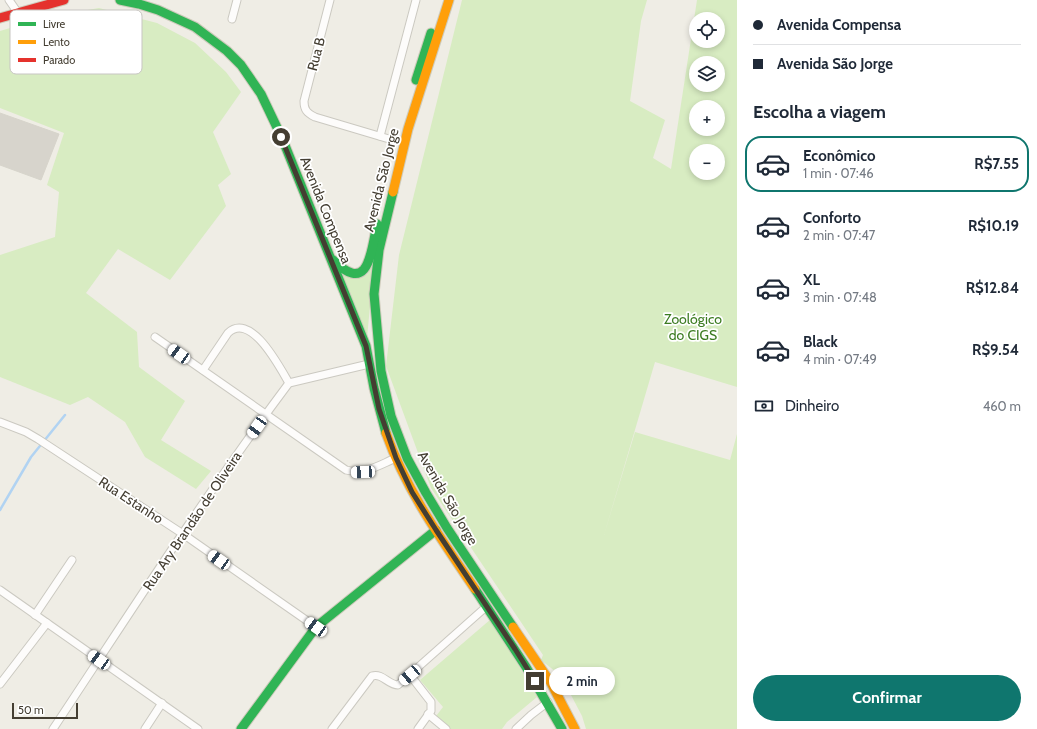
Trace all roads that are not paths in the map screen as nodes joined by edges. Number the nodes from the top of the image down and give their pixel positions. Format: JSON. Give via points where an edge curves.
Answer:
{"nodes":[{"id":1,"x":9,"y":0,"type":"edge"},
{"id":2,"x":64,"y":0,"type":"edge"},
{"id":3,"x":120,"y":0,"type":"edge"},
{"id":4,"x":237,"y":0,"type":"edge"},
{"id":5,"x":330,"y":0,"type":"edge"},
{"id":6,"x":416,"y":0,"type":"edge"},
{"id":7,"x":442,"y":0,"type":"edge"},
{"id":8,"x":450,"y":0,"type":"edge"},
{"id":9,"x":36,"y":4,"type":"edge"},
{"id":10,"x":16,"y":10,"type":"edge"},
{"id":11,"x":24,"y":10,"type":"edge"},
{"id":12,"x":10,"y":15,"type":"edge"},
{"id":13,"x":0,"y":18,"type":"edge"},
{"id":14,"x":232,"y":19,"type":"dead end"},
{"id":15,"x":380,"y":136,"type":"junction"},
{"id":16,"x":389,"y":139,"type":"dead end"},
{"id":17,"x":329,"y":255,"type":"junction"},
{"id":18,"x":155,"y":337,"type":"dead end"},
{"id":19,"x":366,"y":346,"type":"joint"},
{"id":20,"x":369,"y":364,"type":"junction"},
{"id":21,"x":203,"y":370,"type":"junction"},
{"id":22,"x":289,"y":383,"type":"junction"},
{"id":23,"x":265,"y":415,"type":"junction"},
{"id":24,"x":0,"y":422,"type":"edge"},
{"id":25,"x":396,"y":458,"type":"junction"},
{"id":26,"x":436,"y":530,"type":"junction"},
{"id":27,"x":183,"y":534,"type":"junction"},
{"id":28,"x":72,"y":560,"type":"dead end"},
{"id":29,"x":1,"y":592,"type":"edge"},
{"id":30,"x":487,"y":606,"type":"junction"},
{"id":31,"x":35,"y":615,"type":"junction"},
{"id":32,"x":47,"y":623,"type":"junction"},
{"id":33,"x":316,"y":627,"type":"junction"},
{"id":34,"x":99,"y":660,"type":"junction"},
{"id":35,"x":410,"y":675,"type":"junction"},
{"id":36,"x":0,"y":684,"type":"edge"},
{"id":37,"x":548,"y":702,"type":"junction"},
{"id":38,"x":162,"y":703,"type":"junction"},
{"id":39,"x":428,"y":714,"type":"junction"},
{"id":40,"x":52,"y":729,"type":"edge"},
{"id":41,"x":145,"y":729,"type":"edge"},
{"id":42,"x":198,"y":729,"type":"edge"},
{"id":43,"x":241,"y":729,"type":"edge"},
{"id":44,"x":332,"y":729,"type":"edge"},
{"id":45,"x":418,"y":729,"type":"edge"},
{"id":46,"x":446,"y":729,"type":"edge"},
{"id":47,"x":516,"y":729,"type":"edge"},
{"id":48,"x":562,"y":729,"type":"edge"},
{"id":49,"x":575,"y":729,"type":"edge"}],
"edges":[{"from":1,"to":10,"type":"street"},
{"from":2,"to":9,"type":"main road"},
{"from":3,"to":17,"type":"main road","name":"Avenida Compensa","via":[[154,8],[179,18],[202,31],[239,63],[254,82],[275,123]]},
{"from":4,"to":14,"type":"street"},
{"from":5,"to":15,"type":"street","name":"Rua B","via":[[304,108],[308,114],[315,117]]},
{"from":6,"to":15,"type":"street"},
{"from":7,"to":17,"type":"main road","via":[[421,62],[366,265],[362,272],[355,275],[341,268]]},
{"from":8,"to":49,"type":"main road","name":"Avenida São Jorge","via":[[408,129],[379,250],[374,294],[381,371],[398,435],[426,493],[551,683]]},
{"from":9,"to":11,"type":"main road"},
{"from":12,"to":13,"type":"main road"},
{"from":15,"to":16,"type":"street"},
{"from":17,"to":19,"type":"main road","name":"Avenida Compensa"},
{"from":18,"to":21,"type":"street"},
{"from":19,"to":20,"type":"main road","name":"Avenida São Jorge"},
{"from":20,"to":22,"type":"street"},
{"from":20,"to":25,"type":"main road","name":"Avenida São Jorge","via":[[379,409]]},
{"from":21,"to":22,"type":"street","via":[[228,333],[241,328],[262,342]]},
{"from":21,"to":23,"type":"street"},
{"from":22,"to":23,"type":"street","name":"Rua Ary Brandão de Oliveira"},
{"from":23,"to":25,"type":"street","via":[[346,470],[363,472]]},
{"from":23,"to":27,"type":"street","name":"Rua Ary Brandão de Oliveira"},
{"from":24,"to":27,"type":"street","name":"Rua Estanho","via":[[38,439]]},
{"from":25,"to":26,"type":"main road","name":"Avenida São Jorge","via":[[412,492]]},
{"from":26,"to":30,"type":"main road","name":"Avenida São Jorge"},
{"from":26,"to":33,"type":"main road"},
{"from":27,"to":33,"type":"street","name":"Rua Estanho"},
{"from":27,"to":34,"type":"street","name":"Rua Ary Brandão de Oliveira"},
{"from":28,"to":31,"type":"street"},
{"from":29,"to":31,"type":"street"},
{"from":30,"to":35,"type":"street"},
{"from":30,"to":37,"type":"main road","name":"Avenida São Jorge"},
{"from":31,"to":32,"type":"street"},
{"from":32,"to":34,"type":"street"},
{"from":32,"to":36,"type":"street"},
{"from":33,"to":43,"type":"main road"},
{"from":34,"to":38,"type":"street"},
{"from":34,"to":40,"type":"street","name":"Rua Ary Brandão de Oliveira"},
{"from":35,"to":39,"type":"street","via":[[431,702]]},
{"from":35,"to":44,"type":"street","via":[[396,685],[382,677],[372,676]]},
{"from":37,"to":47,"type":"street"},
{"from":37,"to":48,"type":"main road","name":"Avenida São Jorge"},
{"from":38,"to":41,"type":"street"},
{"from":38,"to":42,"type":"street"},
{"from":39,"to":45,"type":"street"},
{"from":39,"to":46,"type":"street"}]}
